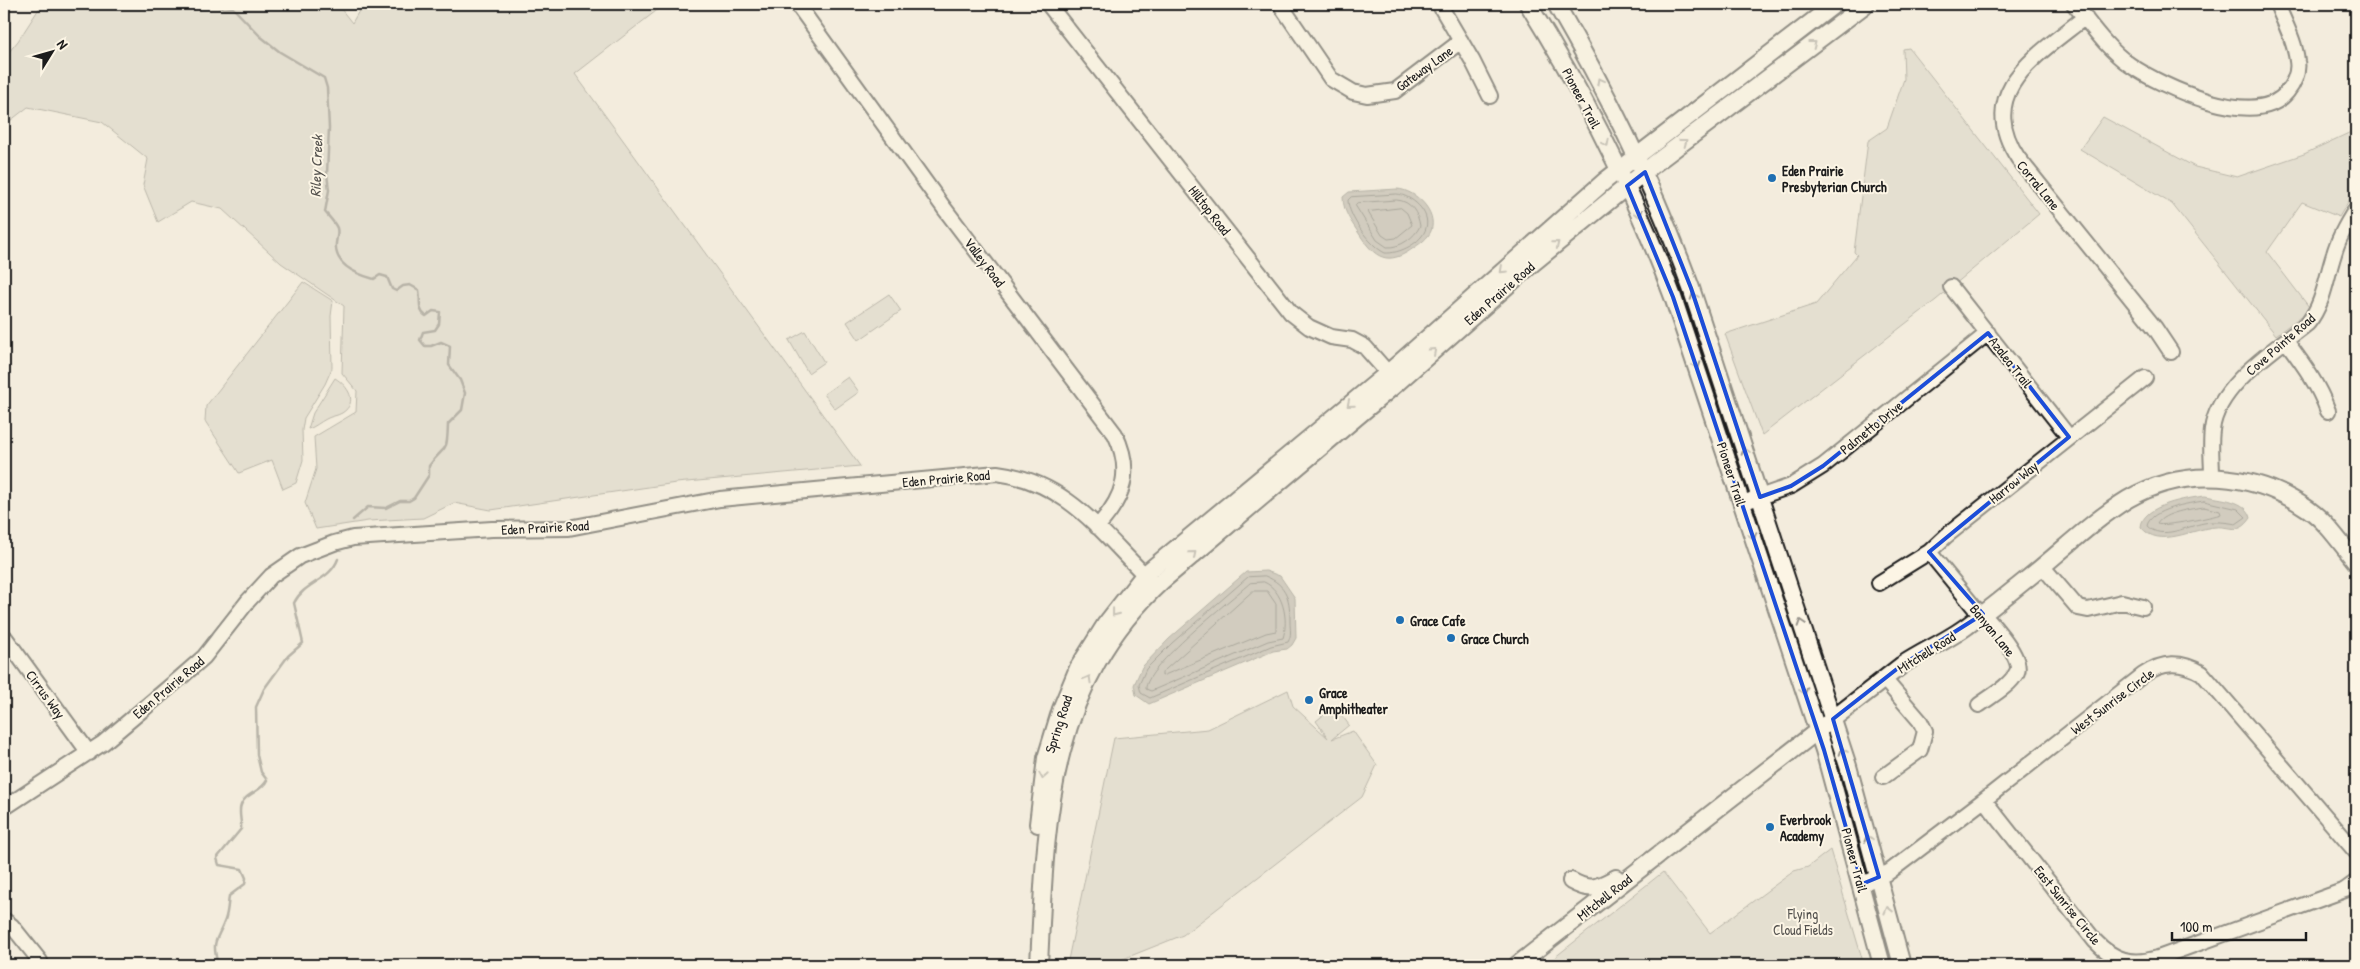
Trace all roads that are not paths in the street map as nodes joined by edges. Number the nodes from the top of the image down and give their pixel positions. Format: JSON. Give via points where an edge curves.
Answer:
{"nodes":[{"id":1,"x":797,"y":4,"type":"edge"},
{"id":2,"x":1048,"y":4,"type":"edge"},
{"id":3,"x":1280,"y":4,"type":"edge"},
{"id":4,"x":1439,"y":4,"type":"edge"},
{"id":5,"x":1528,"y":4,"type":"edge"},
{"id":6,"x":1556,"y":4,"type":"edge"},
{"id":7,"x":1835,"y":4,"type":"edge"},
{"id":8,"x":2074,"y":4,"type":"edge"},
{"id":9,"x":2277,"y":4,"type":"edge"},
{"id":10,"x":1863,"y":5,"type":"edge"},
{"id":11,"x":2085,"y":17,"type":"junction"},
{"id":12,"x":1461,"y":41,"type":"junction"},
{"id":13,"x":1490,"y":96,"type":"dead end"},
{"id":14,"x":1637,"y":156,"type":"junction"},
{"id":15,"x":1619,"y":169,"type":"junction"},
{"id":16,"x":1645,"y":172,"type":"junction"},
{"id":17,"x":1627,"y":186,"type":"junction"},
{"id":18,"x":2356,"y":209,"type":"edge"},
{"id":19,"x":1951,"y":287,"type":"dead end"},
{"id":20,"x":1988,"y":333,"type":"junction"},
{"id":21,"x":2286,"y":341,"type":"junction"},
{"id":22,"x":2171,"y":352,"type":"dead end"},
{"id":23,"x":1392,"y":378,"type":"junction"},
{"id":24,"x":2145,"y":378,"type":"dead end"},
{"id":25,"x":2328,"y":411,"type":"dead end"},
{"id":26,"x":2069,"y":437,"type":"junction"},
{"id":27,"x":2212,"y":477,"type":"junction"},
{"id":28,"x":1760,"y":497,"type":"junction"},
{"id":29,"x":1742,"y":504,"type":"junction"},
{"id":30,"x":1097,"y":527,"type":"junction"},
{"id":31,"x":1930,"y":552,"type":"junction"},
{"id":32,"x":2356,"y":562,"type":"edge"},
{"id":33,"x":2043,"y":566,"type":"junction"},
{"id":34,"x":1150,"y":580,"type":"junction"},
{"id":35,"x":1880,"y":583,"type":"dead end"},
{"id":36,"x":2143,"y":607,"type":"dead end"},
{"id":37,"x":1982,"y":614,"type":"junction"},
{"id":38,"x":4,"y":636,"type":"edge"},
{"id":39,"x":1884,"y":679,"type":"junction"},
{"id":40,"x":1979,"y":705,"type":"dead end"},
{"id":41,"x":1833,"y":719,"type":"junction"},
{"id":42,"x":1817,"y":733,"type":"junction"},
{"id":43,"x":89,"y":753,"type":"junction"},
{"id":44,"x":1883,"y":778,"type":"dead end"},
{"id":45,"x":1984,"y":800,"type":"junction"},
{"id":46,"x":4,"y":808,"type":"edge"},
{"id":47,"x":2356,"y":852,"type":"edge"},
{"id":48,"x":1649,"y":861,"type":"junction"},
{"id":49,"x":1879,"y":877,"type":"junction"},
{"id":50,"x":1571,"y":881,"type":"dead end"},
{"id":51,"x":1862,"y":884,"type":"junction"},
{"id":52,"x":2351,"y":886,"type":"edge"},
{"id":53,"x":4,"y":920,"type":"edge"},
{"id":54,"x":40,"y":961,"type":"dead end"},
{"id":55,"x":1039,"y":965,"type":"edge"},
{"id":56,"x":1517,"y":965,"type":"edge"},
{"id":57,"x":1882,"y":965,"type":"edge"},
{"id":58,"x":1902,"y":965,"type":"edge"}],
"edges":[{"from":1,"to":30,"type":"street","name":"Valley Road","via":[[944,208],[1115,434],[1123,450],[1122,491]]},
{"from":2,"to":23,"type":"street","name":"Hilltop Road","via":[[1291,313],[1309,327],[1365,347]]},
{"from":3,"to":12,"type":"street","name":"Gateway Lane","via":[[1331,79],[1367,96],[1395,91]]},
{"from":4,"to":12,"type":"street"},
{"from":5,"to":15,"type":"main road","name":"Pioneer Trail","one_way":true,"via":[[1575,83]]},
{"from":14,"to":6,"type":"main road","name":"Pioneer Trail","one_way":true,"via":[[1601,82]]},
{"from":7,"to":14,"type":"main road","name":"Eden Prairie Road"},
{"from":8,"to":11,"type":"street"},
{"from":9,"to":11,"type":"street","via":[[2295,50],[2296,74],[2288,91],[2274,103],[2250,108],[2204,100],[2148,76],[2114,51]]},
{"from":16,"to":10,"type":"main road","name":"Eden Prairie Road","one_way":true},
{"from":11,"to":22,"type":"street","name":"Corral Lane","via":[[2015,78],[2006,96],[2006,136],[2018,158]]},
{"from":12,"to":13,"type":"street"},
{"from":14,"to":15,"type":"main road","name":"Eden Prairie Road"},
{"from":14,"to":16,"type":"main road","name":"Pioneer Trail"},
{"from":15,"to":17,"type":"main road","name":"Pioneer Trail"},
{"from":15,"to":23,"type":"main road","name":"Eden Prairie Road","one_way":true,"via":[[1524,250]]},
{"from":16,"to":17,"type":"main road","name":"Eden Prairie Road"},
{"from":28,"to":16,"type":"main road","name":"Pioneer Trail","one_way":true,"via":[[1691,288]]},
{"from":23,"to":17,"type":"main road","name":"Eden Prairie Road","one_way":true},
{"from":17,"to":29,"type":"main road","name":"Pioneer Trail","one_way":true,"via":[[1670,288]]},
{"from":18,"to":21,"type":"street","name":"Cove Pointe Road","via":[[2334,252],[2316,313]]},
{"from":19,"to":20,"type":"street","name":"Azalea Trail"},
{"from":20,"to":26,"type":"street","name":"Azalea Trail"},
{"from":20,"to":28,"type":"street","name":"Palmetto Drive","via":[[1823,466],[1791,486]]},
{"from":21,"to":25,"type":"street","via":[[2310,372]]},
{"from":21,"to":27,"type":"street","name":"Cove Pointe Road","via":[[2240,379],[2221,404],[2212,430]]},
{"from":23,"to":34,"type":"main road","name":"Eden Prairie Road"},
{"from":24,"to":26,"type":"street","name":"Harrow Way"},
{"from":26,"to":31,"type":"street","name":"Harrow Way"},
{"from":27,"to":32,"type":"main road","name":"Mitchell Road","via":[[2250,482],[2292,499],[2327,526]]},
{"from":27,"to":33,"type":"main road","name":"Mitchell Road","via":[[2174,481],[2129,499]]},
{"from":28,"to":29,"type":"street","name":"Palmetto Drive"},
{"from":41,"to":28,"type":"main road","name":"Pioneer Trail","one_way":true},
{"from":29,"to":42,"type":"main road","name":"Pioneer Trail","one_way":true},
{"from":30,"to":34,"type":"street","name":"Eden Prairie Road"},
{"from":30,"to":43,"type":"street","name":"Eden Prairie Road","via":[[1073,503],[1050,488],[1032,480],[997,474],[720,499],[569,528],[354,538],[300,556],[271,576],[204,657]]},
{"from":31,"to":35,"type":"street","name":"Harrow Way"},
{"from":31,"to":37,"type":"street","name":"Banyan Lane"},
{"from":33,"to":36,"type":"street","via":[[2078,608],[2088,610],[2122,602]]},
{"from":33,"to":37,"type":"main road","name":"Mitchell Road"},
{"from":34,"to":55,"type":"main road","name":"Spring Road","via":[[1106,625],[1078,668],[1053,733],[1042,784],[1036,852],[1042,896]]},
{"from":37,"to":39,"type":"main road","name":"Mitchell Road"},
{"from":37,"to":40,"type":"street","name":"Banyan Lane","via":[[2013,652],[2018,669],[2011,680]]},
{"from":38,"to":43,"type":"street","name":"Cirrus Way"},
{"from":39,"to":41,"type":"main road","name":"Mitchell Road"},
{"from":39,"to":44,"type":"street","via":[[1925,731],[1920,750]]},
{"from":41,"to":42,"type":"main road","name":"Mitchell Road"},
{"from":49,"to":41,"type":"main road","name":"Pioneer Trail","one_way":true},
{"from":42,"to":48,"type":"main road","name":"Mitchell Road"},
{"from":42,"to":51,"type":"main road","name":"Pioneer Trail"},
{"from":43,"to":46,"type":"street","name":"Eden Prairie Road"},
{"from":45,"to":47,"type":"street","name":"West Sunrise Circle","via":[[2143,674],[2153,667],[2179,663],[2191,666],[2211,682]]},
{"from":45,"to":49,"type":"street","name":"West Sunrise Circle"},
{"from":45,"to":52,"type":"street","name":"East Sunrise Circle","via":[[2095,941],[2117,958],[2130,962],[2158,958]]},
{"from":48,"to":50,"type":"main road","via":[[1596,889]]},
{"from":48,"to":56,"type":"main road","name":"Mitchell Road"},
{"from":49,"to":51,"type":"street","name":"West Sunrise Circle"},
{"from":58,"to":49,"type":"main road","name":"Pioneer Trail","one_way":true},
{"from":51,"to":57,"type":"main road","name":"Pioneer Trail"},
{"from":53,"to":54,"type":"street"}]}
